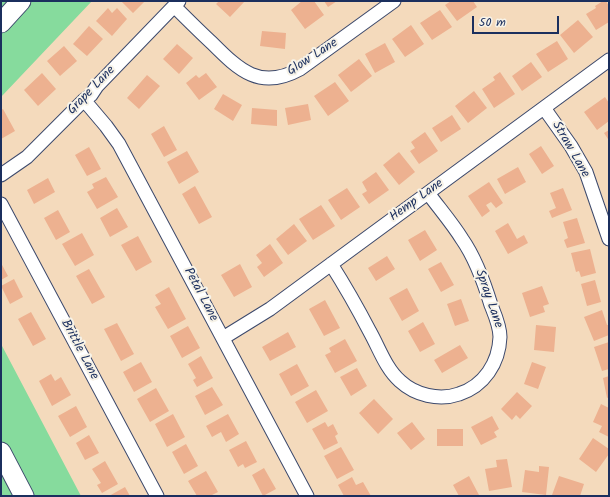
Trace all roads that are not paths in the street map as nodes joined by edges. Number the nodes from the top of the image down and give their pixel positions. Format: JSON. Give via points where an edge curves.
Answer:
{"nodes":[{"id":1,"x":22,"y":1,"type":"edge"},
{"id":2,"x":394,"y":1,"type":"edge"},
{"id":3,"x":176,"y":4,"type":"edge"},
{"id":4,"x":1,"y":23,"type":"edge"},
{"id":5,"x":609,"y":60,"type":"edge"},
{"id":6,"x":84,"y":100,"type":"junction"},
{"id":7,"x":544,"y":108,"type":"junction"},
{"id":8,"x":1,"y":175,"type":"edge"},
{"id":9,"x":428,"y":193,"type":"junction"},
{"id":10,"x":1,"y":204,"type":"edge"},
{"id":11,"x":609,"y":239,"type":"edge"},
{"id":12,"x":331,"y":264,"type":"junction"},
{"id":13,"x":223,"y":338,"type":"junction"},
{"id":14,"x":1,"y":452,"type":"edge"},
{"id":15,"x":24,"y":496,"type":"edge"},
{"id":16,"x":157,"y":496,"type":"edge"},
{"id":17,"x":307,"y":496,"type":"edge"}],
"edges":[{"from":1,"to":4,"type":"street"},
{"from":2,"to":3,"type":"street","name":"Glow Lane","via":[[300,69],[280,78],[269,79],[252,75],[229,60]]},
{"from":3,"to":6,"type":"street","name":"Grape Lane"},
{"from":5,"to":7,"type":"street","name":"Hemp Lane"},
{"from":6,"to":8,"type":"street","name":"Grape Lane","via":[[27,157]]},
{"from":6,"to":13,"type":"street","name":"Petal Lane","via":[[118,144]]},
{"from":7,"to":9,"type":"street","name":"Hemp Lane"},
{"from":7,"to":11,"type":"street","name":"Straw Lane","via":[[572,146],[586,172]]},
{"from":9,"to":12,"type":"street","name":"Hemp Lane"},
{"from":9,"to":12,"type":"street","name":"Spray Lane","via":[[463,240],[479,270],[498,324],[500,336],[496,356],[490,370],[476,386],[454,396],[434,397],[417,392],[400,381],[390,369]]},
{"from":10,"to":16,"type":"street","name":"Brittle Lane"},
{"from":12,"to":13,"type":"street","name":"Hemp Lane"},
{"from":13,"to":17,"type":"street","name":"Petal Lane"},
{"from":14,"to":15,"type":"street"}]}
